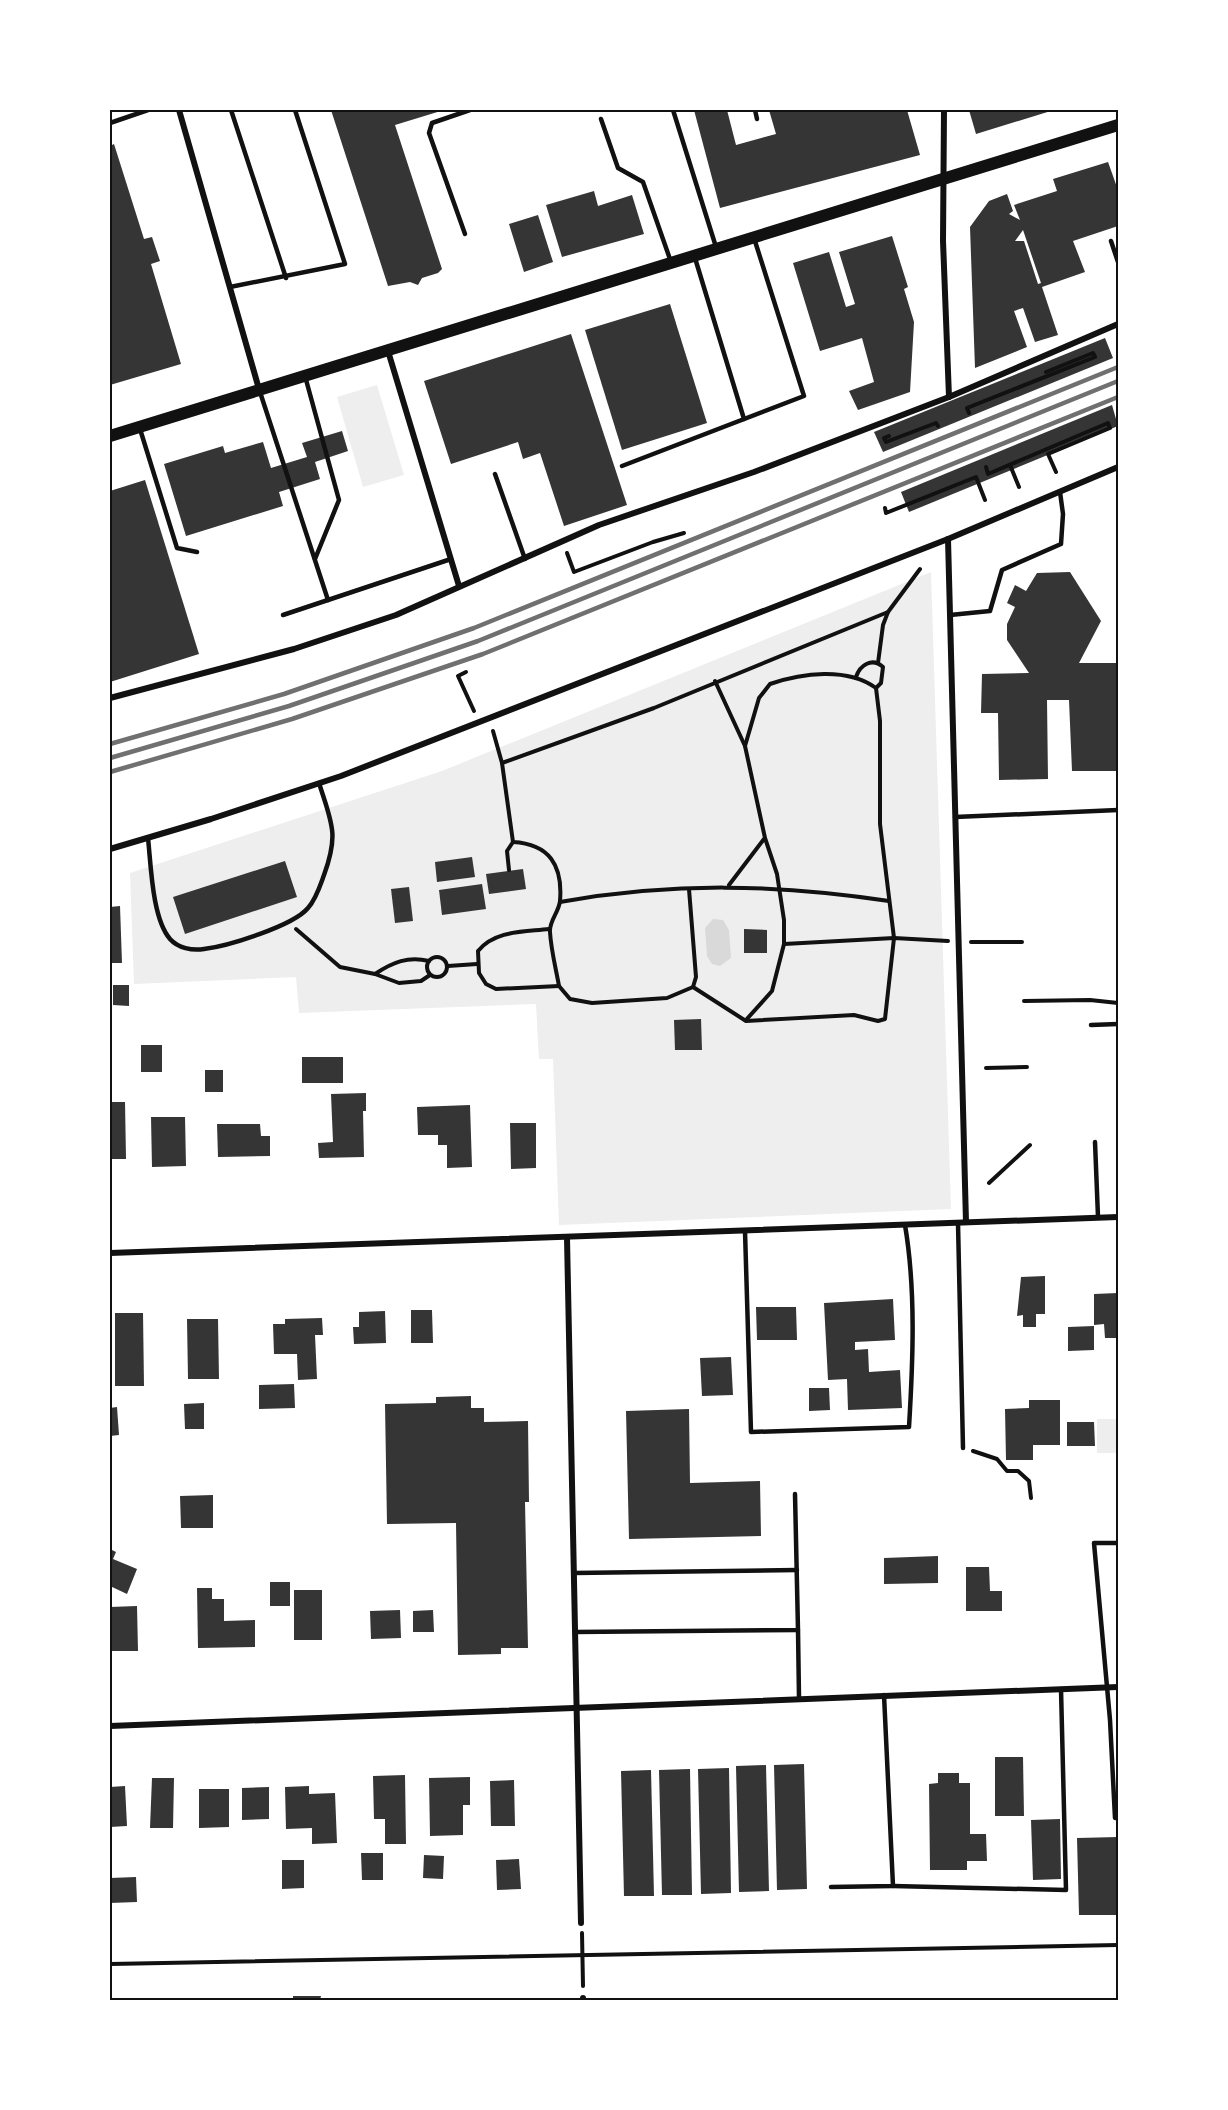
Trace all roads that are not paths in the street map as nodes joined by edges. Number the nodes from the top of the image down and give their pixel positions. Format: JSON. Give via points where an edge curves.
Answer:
{"nodes":[{"id":1,"x":148,"y":110,"type":"edge"},
{"id":2,"x":179,"y":110,"type":"edge"},
{"id":3,"x":231,"y":110,"type":"edge"},
{"id":4,"x":295,"y":110,"type":"edge"},
{"id":5,"x":470,"y":110,"type":"edge"},
{"id":6,"x":674,"y":110,"type":"edge"},
{"id":7,"x":755,"y":110,"type":"edge"},
{"id":8,"x":944,"y":110,"type":"edge"},
{"id":9,"x":601,"y":119,"type":"dead end"},
{"id":10,"x":757,"y":119,"type":"dead end"},
{"id":11,"x":110,"y":123,"type":"edge"},
{"id":12,"x":1119,"y":125,"type":"edge"},
{"id":13,"x":944,"y":177,"type":"junction"},
{"id":14,"x":465,"y":234,"type":"dead end"},
{"id":15,"x":754,"y":236,"type":"junction"},
{"id":16,"x":1111,"y":241,"type":"dead end"},
{"id":17,"x":716,"y":248,"type":"junction"},
{"id":18,"x":694,"y":255,"type":"junction"},
{"id":19,"x":670,"y":262,"type":"junction"},
{"id":20,"x":1119,"y":262,"type":"edge"},
{"id":21,"x":286,"y":278,"type":"junction"},
{"id":22,"x":230,"y":287,"type":"junction"},
{"id":23,"x":1119,"y":324,"type":"edge"},
{"id":24,"x":388,"y":350,"type":"junction"},
{"id":25,"x":304,"y":375,"type":"junction"},
{"id":26,"x":260,"y":389,"type":"junction"},
{"id":27,"x":949,"y":397,"type":"junction"},
{"id":28,"x":744,"y":419,"type":"junction"},
{"id":29,"x":139,"y":427,"type":"junction"},
{"id":30,"x":110,"y":436,"type":"edge"},
{"id":31,"x":622,"y":466,"type":"dead end"},
{"id":32,"x":1119,"y":467,"type":"edge"},
{"id":33,"x":495,"y":474,"type":"dead end"},
{"id":34,"x":1060,"y":492,"type":"junction"},
{"id":35,"x":948,"y":539,"type":"junction"},
{"id":36,"x":197,"y":552,"type":"dead end"},
{"id":37,"x":315,"y":559,"type":"junction"},
{"id":38,"x":451,"y":559,"type":"junction"},
{"id":39,"x":525,"y":559,"type":"junction"},
{"id":40,"x":459,"y":586,"type":"junction"},
{"id":41,"x":328,"y":600,"type":"junction"},
{"id":42,"x":283,"y":615,"type":"dead end"},
{"id":43,"x":950,"y":615,"type":"junction"},
{"id":44,"x":110,"y":698,"type":"edge"},
{"id":45,"x":320,"y":783,"type":"junction"},
{"id":46,"x":1119,"y":810,"type":"edge"},
{"id":47,"x":955,"y":817,"type":"junction"},
{"id":48,"x":148,"y":838,"type":"junction"},
{"id":49,"x":110,"y":849,"type":"edge"},
{"id":50,"x":1090,"y":1024,"type":"dead end"},
{"id":51,"x":1119,"y":1024,"type":"edge"},
{"id":52,"x":1095,"y":1142,"type":"dead end"},
{"id":53,"x":1098,"y":1217,"type":"junction"},
{"id":54,"x":1119,"y":1217,"type":"edge"},
{"id":55,"x":962,"y":1222,"type":"junction"},
{"id":56,"x":906,"y":1225,"type":"junction"},
{"id":57,"x":745,"y":1231,"type":"junction"},
{"id":58,"x":567,"y":1238,"type":"junction"},
{"id":59,"x":110,"y":1253,"type":"edge"},
{"id":60,"x":963,"y":1448,"type":"road end"},
{"id":61,"x":795,"y":1494,"type":"dead end"},
{"id":62,"x":1119,"y":1543,"type":"edge"},
{"id":63,"x":797,"y":1570,"type":"junction"},
{"id":64,"x":574,"y":1573,"type":"junction"},
{"id":65,"x":798,"y":1630,"type":"junction"},
{"id":66,"x":575,"y":1632,"type":"junction"},
{"id":67,"x":1107,"y":1687,"type":"junction"},
{"id":68,"x":1119,"y":1687,"type":"edge"},
{"id":69,"x":1060,"y":1689,"type":"junction"},
{"id":70,"x":884,"y":1695,"type":"junction"},
{"id":71,"x":799,"y":1698,"type":"junction"},
{"id":72,"x":576,"y":1707,"type":"junction"},
{"id":73,"x":110,"y":1726,"type":"edge"},
{"id":74,"x":1119,"y":1817,"type":"edge"},
{"id":75,"x":893,"y":1886,"type":"junction"},
{"id":76,"x":831,"y":1887,"type":"dead end"},
{"id":77,"x":581,"y":1923,"type":"road end"}],
"edges":[{"from":1,"to":11,"type":"lane"},
{"from":2,"to":22,"type":"street"},
{"from":3,"to":21,"type":"lane"},
{"from":4,"to":21,"type":"lane","via":[[345,264]]},
{"from":5,"to":14,"type":"lane","via":[[432,123],[429,133]]},
{"from":6,"to":17,"type":"lane"},
{"from":7,"to":10,"type":"lane"},
{"from":8,"to":13,"type":"street"},
{"from":9,"to":19,"type":"lane","via":[[618,168],[643,182]]},
{"from":12,"to":13,"type":"main road"},
{"from":13,"to":15,"type":"main road"},
{"from":13,"to":27,"type":"street"},
{"from":15,"to":17,"type":"main road"},
{"from":15,"to":28,"type":"lane","via":[[804,396]]},
{"from":16,"to":20,"type":"lane"},
{"from":17,"to":18,"type":"main road"},
{"from":18,"to":19,"type":"main road"},
{"from":18,"to":28,"type":"lane"},
{"from":19,"to":24,"type":"main road"},
{"from":21,"to":22,"type":"lane"},
{"from":22,"to":26,"type":"street"},
{"from":23,"to":27,"type":"street"},
{"from":24,"to":25,"type":"main road"},
{"from":24,"to":38,"type":"street"},
{"from":25,"to":26,"type":"main road"},
{"from":25,"to":37,"type":"lane","via":[[339,500]]},
{"from":26,"to":29,"type":"main road"},
{"from":26,"to":37,"type":"lane"},
{"from":27,"to":39,"type":"street","via":[[754,472],[599,525]]},
{"from":28,"to":31,"type":"lane"},
{"from":29,"to":30,"type":"main road"},
{"from":29,"to":36,"type":"lane","via":[[177,548]]},
{"from":32,"to":34,"type":"street"},
{"from":33,"to":39,"type":"lane"},
{"from":34,"to":35,"type":"street"},
{"from":34,"to":43,"type":"lane","via":[[1061,544],[1002,570],[990,611]]},
{"from":35,"to":43,"type":"street"},
{"from":35,"to":45,"type":"street"},
{"from":37,"to":41,"type":"lane"},
{"from":38,"to":40,"type":"street"},
{"from":38,"to":41,"type":"lane"},
{"from":39,"to":40,"type":"street"},
{"from":40,"to":44,"type":"street","via":[[396,615],[294,649]]},
{"from":41,"to":42,"type":"lane"},
{"from":43,"to":47,"type":"street"},
{"from":45,"to":48,"type":"street"},
{"from":45,"to":48,"type":"lane","via":[[334,832],[334,848],[309,908],[289,922],[203,949],[175,945],[162,924]]},
{"from":46,"to":47,"type":"lane"},
{"from":47,"to":55,"type":"street"},
{"from":48,"to":49,"type":"street"},
{"from":50,"to":51,"type":"lane"},
{"from":52,"to":53,"type":"lane"},
{"from":53,"to":54,"type":"street"},
{"from":53,"to":55,"type":"street"},
{"from":55,"to":56,"type":"street"},
{"from":55,"to":60,"type":"lane"},
{"from":56,"to":57,"type":"street"},
{"from":56,"to":57,"type":"lane","via":[[912,1384],[909,1427],[898,1428],[751,1432]]},
{"from":57,"to":58,"type":"street"},
{"from":58,"to":59,"type":"street"},
{"from":58,"to":64,"type":"street"},
{"from":61,"to":63,"type":"lane"},
{"from":62,"to":67,"type":"lane","via":[[1094,1543]]},
{"from":63,"to":64,"type":"lane"},
{"from":63,"to":65,"type":"lane"},
{"from":64,"to":66,"type":"street"},
{"from":65,"to":66,"type":"lane"},
{"from":65,"to":71,"type":"lane"},
{"from":66,"to":72,"type":"street"},
{"from":67,"to":68,"type":"street"},
{"from":67,"to":69,"type":"street"},
{"from":67,"to":74,"type":"lane","via":[[1115,1818]]},
{"from":69,"to":70,"type":"street"},
{"from":69,"to":75,"type":"lane","via":[[1065,1890]]},
{"from":70,"to":71,"type":"street"},
{"from":70,"to":75,"type":"lane"},
{"from":71,"to":72,"type":"street"},
{"from":72,"to":73,"type":"street"},
{"from":72,"to":77,"type":"street"},
{"from":75,"to":76,"type":"lane"}]}
